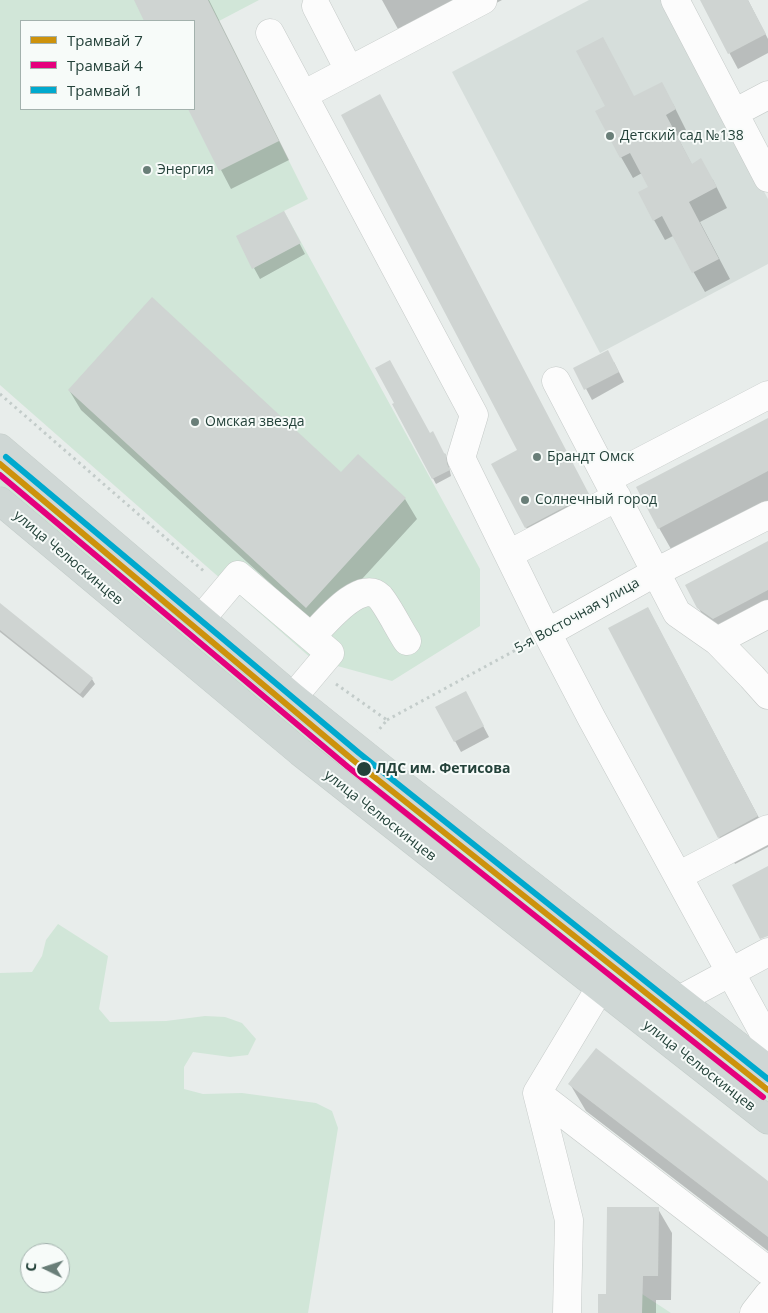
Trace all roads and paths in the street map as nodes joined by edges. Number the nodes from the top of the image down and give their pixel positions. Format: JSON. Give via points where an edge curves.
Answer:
{"nodes":[{"id":1,"x":483,"y":0,"type":"edge"},
{"id":2,"x":675,"y":0,"type":"edge"},
{"id":3,"x":316,"y":6,"type":"dead end"},
{"id":4,"x":270,"y":33,"type":"dead end"},
{"id":5,"x":350,"y":70,"type":"junction"},
{"id":6,"x":303,"y":95,"type":"junction"},
{"id":7,"x":768,"y":95,"type":"edge"},
{"id":8,"x":734,"y":113,"type":"junction"},
{"id":9,"x":768,"y":178,"type":"edge"},
{"id":10,"x":556,"y":381,"type":"dead end"},
{"id":11,"x":0,"y":394,"type":"edge"},
{"id":12,"x":768,"y":395,"type":"edge"},
{"id":13,"x":0,"y":448,"type":"edge"},
{"id":14,"x":612,"y":488,"type":"junction"},
{"id":15,"x":0,"y":502,"type":"edge"},
{"id":16,"x":768,"y":515,"type":"edge"},
{"id":17,"x":509,"y":554,"type":"junction"},
{"id":18,"x":656,"y":572,"type":"junction"},
{"id":19,"x":225,"y":590,"type":"junction"},
{"id":20,"x":768,"y":614,"type":"edge"},
{"id":21,"x":201,"y":619,"type":"junction"},
{"id":22,"x":548,"y":633,"type":"junction"},
{"id":23,"x":311,"y":637,"type":"junction"},
{"id":24,"x":407,"y":641,"type":"dead end"},
{"id":25,"x":717,"y":641,"type":"junction"},
{"id":26,"x":315,"y":670,"type":"junction"},
{"id":27,"x":768,"y":696,"type":"edge"},
{"id":28,"x":293,"y":697,"type":"junction"},
{"id":29,"x":387,"y":720,"type":"junction"},
{"id":30,"x":375,"y":735,"type":"dead end"},
{"id":31,"x":768,"y":828,"type":"edge"},
{"id":32,"x":678,"y":876,"type":"junction"},
{"id":33,"x":768,"y":952,"type":"edge"},
{"id":34,"x":730,"y":972,"type":"junction"},
{"id":35,"x":600,"y":988,"type":"junction"},
{"id":36,"x":679,"y":1000,"type":"junction"},
{"id":37,"x":767,"y":1059,"type":"edge"},
{"id":38,"x":537,"y":1093,"type":"junction"},
{"id":39,"x":768,"y":1120,"type":"edge"},
{"id":40,"x":768,"y":1271,"type":"edge"},
{"id":41,"x":768,"y":1295,"type":"edge"},
{"id":42,"x":567,"y":1313,"type":"edge"},
{"id":43,"x":754,"y":1313,"type":"edge"}],
"edges":[{"from":1,"to":5,"type":"street"},
{"from":2,"to":8,"type":"street"},
{"from":3,"to":5,"type":"street"},
{"from":4,"to":6,"type":"street"},
{"from":5,"to":6,"type":"street"},
{"from":6,"to":17,"type":"street","via":[[474,415],[461,458]]},
{"from":7,"to":8,"type":"street"},
{"from":8,"to":9,"type":"street"},
{"from":10,"to":14,"type":"street"},
{"from":11,"to":19,"type":"path"},
{"from":12,"to":14,"type":"street"},
{"from":13,"to":21,"type":"main road"},
{"from":14,"to":17,"type":"street"},
{"from":14,"to":18,"type":"street"},
{"from":15,"to":35,"type":"main road","name":"улица Челюскинцев","via":[[300,752]]},
{"from":16,"to":18,"type":"street","name":"5-я Восточная улица"},
{"from":17,"to":22,"type":"street"},
{"from":18,"to":22,"type":"street","name":"5-я Восточная улица"},
{"from":18,"to":25,"type":"street","via":[[678,613]]},
{"from":19,"to":21,"type":"street"},
{"from":19,"to":23,"type":"street","via":[[238,575]]},
{"from":20,"to":25,"type":"street"},
{"from":21,"to":28,"type":"main road"},
{"from":22,"to":29,"type":"path","name":"5-я Восточная улица"},
{"from":22,"to":32,"type":"street"},
{"from":23,"to":24,"type":"street","via":[[346,602],[370,592],[379,596]]},
{"from":23,"to":26,"type":"street","via":[[330,653]]},
{"from":25,"to":27,"type":"street"},
{"from":26,"to":28,"type":"street"},
{"from":26,"to":29,"type":"path"},
{"from":28,"to":36,"type":"main road"},
{"from":29,"to":30,"type":"path"},
{"from":31,"to":32,"type":"street"},
{"from":32,"to":34,"type":"street"},
{"from":33,"to":34,"type":"street"},
{"from":34,"to":36,"type":"street"},
{"from":34,"to":37,"type":"street"},
{"from":35,"to":38,"type":"street"},
{"from":35,"to":39,"type":"main road","name":"улица Челюскинцев"},
{"from":36,"to":37,"type":"main road"},
{"from":38,"to":40,"type":"street"},
{"from":38,"to":42,"type":"street","via":[[569,1220]]},
{"from":41,"to":43,"type":"street"}]}
